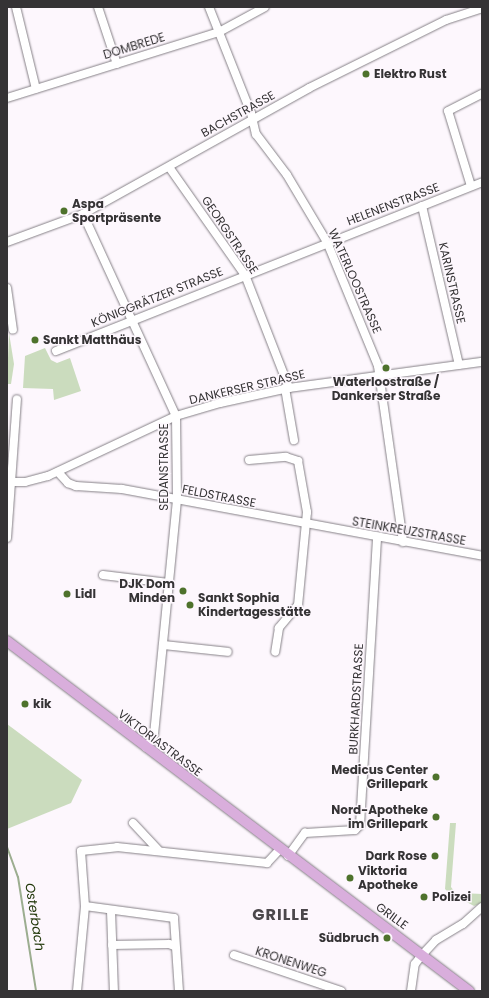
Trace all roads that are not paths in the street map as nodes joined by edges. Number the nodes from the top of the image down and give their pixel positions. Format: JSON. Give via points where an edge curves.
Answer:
{"nodes":[{"id":1,"x":16,"y":7,"type":"edge"},
{"id":2,"x":98,"y":7,"type":"edge"},
{"id":3,"x":209,"y":7,"type":"edge"},
{"id":4,"x":264,"y":7,"type":"edge"},
{"id":5,"x":482,"y":8,"type":"edge"},
{"id":6,"x":219,"y":32,"type":"junction"},
{"id":7,"x":117,"y":64,"type":"junction"},
{"id":8,"x":36,"y":89,"type":"junction"},
{"id":9,"x":482,"y":94,"type":"edge"},
{"id":10,"x":7,"y":98,"type":"edge"},
{"id":11,"x":251,"y":120,"type":"junction"},
{"id":12,"x":169,"y":167,"type":"junction"},
{"id":13,"x":482,"y":182,"type":"edge"},
{"id":14,"x":471,"y":186,"type":"junction"},
{"id":15,"x":422,"y":206,"type":"junction"},
{"id":16,"x":83,"y":214,"type":"junction"},
{"id":17,"x":7,"y":242,"type":"edge"},
{"id":18,"x":327,"y":242,"type":"junction"},
{"id":19,"x":245,"y":275,"type":"junction"},
{"id":20,"x":7,"y":288,"type":"edge"},
{"id":21,"x":132,"y":320,"type":"junction"},
{"id":22,"x":12,"y":330,"type":"dead end"},
{"id":23,"x":56,"y":351,"type":"dead end"},
{"id":24,"x":482,"y":362,"type":"edge"},
{"id":25,"x":459,"y":365,"type":"junction"},
{"id":26,"x":380,"y":374,"type":"junction"},
{"id":27,"x":287,"y":388,"type":"junction"},
{"id":28,"x":17,"y":399,"type":"dead end"},
{"id":29,"x":176,"y":416,"type":"junction"},
{"id":30,"x":294,"y":440,"type":"dead end"},
{"id":31,"x":249,"y":460,"type":"dead end"},
{"id":32,"x":58,"y":472,"type":"junction"},
{"id":33,"x":9,"y":482,"type":"edge"},
{"id":34,"x":177,"y":500,"type":"junction"},
{"id":35,"x":308,"y":525,"type":"junction"},
{"id":36,"x":332,"y":529,"type":"joint"},
{"id":37,"x":377,"y":537,"type":"junction"},
{"id":38,"x":7,"y":538,"type":"edge"},
{"id":39,"x":403,"y":542,"type":"junction"},
{"id":40,"x":482,"y":556,"type":"edge"},
{"id":41,"x":103,"y":576,"type":"dead end"},
{"id":42,"x":169,"y":583,"type":"junction"},
{"id":43,"x":7,"y":641,"type":"edge"},
{"id":44,"x":163,"y":645,"type":"junction"},
{"id":45,"x":228,"y":652,"type":"dead end"},
{"id":46,"x":275,"y":652,"type":"dead end"},
{"id":47,"x":146,"y":748,"type":"junction"},
{"id":48,"x":133,"y":823,"type":"dead end"},
{"id":49,"x":158,"y":850,"type":"junction"},
{"id":50,"x":280,"y":850,"type":"junction"},
{"id":51,"x":288,"y":856,"type":"junction"},
{"id":52,"x":299,"y":864,"type":"joint"},
{"id":53,"x":85,"y":906,"type":"junction"},
{"id":54,"x":482,"y":907,"type":"edge"},
{"id":55,"x":112,"y":911,"type":"junction"},
{"id":56,"x":112,"y":945,"type":"junction"},
{"id":57,"x":174,"y":946,"type":"junction"},
{"id":58,"x":234,"y":955,"type":"dead end"},
{"id":59,"x":422,"y":955,"type":"junction"},
{"id":60,"x":77,"y":991,"type":"edge"},
{"id":61,"x":114,"y":991,"type":"edge"},
{"id":62,"x":179,"y":991,"type":"edge"},
{"id":63,"x":341,"y":991,"type":"edge"},
{"id":64,"x":411,"y":991,"type":"edge"},
{"id":65,"x":468,"y":991,"type":"edge"}],
"edges":[{"from":1,"to":8,"type":"street"},
{"from":2,"to":7,"type":"street"},
{"from":3,"to":6,"type":"street","name":"WATERLOOSTRASSE"},
{"from":4,"to":6,"type":"street","name":"DOMBREDE"},
{"from":5,"to":11,"type":"street","name":"BACHSTRASSE","via":[[446,20]]},
{"from":6,"to":7,"type":"street","name":"DOMBREDE"},
{"from":6,"to":11,"type":"street","name":"WATERLOOSTRASSE","via":[[251,113]]},
{"from":7,"to":8,"type":"street","name":"DOMBREDE"},
{"from":8,"to":10,"type":"street","name":"DOMBREDE"},
{"from":9,"to":14,"type":"street","via":[[448,111]]},
{"from":11,"to":12,"type":"street","name":"BACHSTRASSE"},
{"from":11,"to":18,"type":"street","name":"WATERLOOSTRASSE","via":[[256,134],[287,174]]},
{"from":12,"to":16,"type":"street","name":"BACHSTRASSE"},
{"from":12,"to":19,"type":"street","name":"GEORGSTRASSE"},
{"from":13,"to":14,"type":"street","name":"HELENENSTRASSE"},
{"from":14,"to":15,"type":"street","name":"HELENENSTRASSE"},
{"from":15,"to":18,"type":"street","name":"HELENENSTRASSE"},
{"from":15,"to":25,"type":"street","name":"KARINSTRASSE"},
{"from":16,"to":17,"type":"street","name":"BACHSTRASSE"},
{"from":16,"to":21,"type":"street","name":"SEDANSTRASSE"},
{"from":18,"to":19,"type":"street","name":"HELENENSTRASSE"},
{"from":18,"to":26,"type":"street","name":"WATERLOOSTRASSE","via":[[355,306]]},
{"from":19,"to":21,"type":"street","name":"KÖNIGGRÄTZER STRASSE"},
{"from":19,"to":27,"type":"street","name":"GEORGSTRASSE"},
{"from":20,"to":22,"type":"street"},
{"from":21,"to":23,"type":"street","name":"KÖNIGGRÄTZER STRASSE"},
{"from":21,"to":29,"type":"street","name":"SEDANSTRASSE","via":[[142,337]]},
{"from":24,"to":25,"type":"street","name":"DANKERSER STRASSE"},
{"from":25,"to":26,"type":"street","name":"DANKERSER STRASSE"},
{"from":26,"to":27,"type":"street","name":"DANKERSER STRASSE"},
{"from":26,"to":39,"type":"street","name":"WATERLOOSTRASSE"},
{"from":27,"to":29,"type":"street","name":"DANKERSER STRASSE"},
{"from":27,"to":30,"type":"street","name":"GEORGSTRASSE"},
{"from":28,"to":33,"type":"street"},
{"from":29,"to":32,"type":"street","name":"DANKERSER STRASSE"},
{"from":29,"to":34,"type":"street","name":"SEDANSTRASSE"},
{"from":31,"to":35,"type":"street","via":[[286,457],[298,461]]},
{"from":32,"to":33,"type":"street","name":"DANKERSER STRASSE","via":[[36,480]]},
{"from":32,"to":34,"type":"street","name":"FELDSTRASSE","via":[[68,483],[76,486],[107,487]]},
{"from":33,"to":38,"type":"street"},
{"from":34,"to":35,"type":"street","name":"FELDSTRASSE"},
{"from":34,"to":42,"type":"street","name":"SEDANSTRASSE"},
{"from":35,"to":36,"type":"street","name":"FELDSTRASSE"},
{"from":35,"to":46,"type":"street","via":[[298,605],[279,628]]},
{"from":36,"to":37,"type":"street","name":"STEINKREUZSTRASSE"},
{"from":37,"to":39,"type":"street","name":"STEINKREUZSTRASSE"},
{"from":37,"to":51,"type":"street","name":"BURKHARDSTRASSE","via":[[360,825],[355,830],[305,833]]},
{"from":39,"to":40,"type":"street","name":"STEINKREUZSTRASSE"},
{"from":41,"to":42,"type":"street"},
{"from":42,"to":44,"type":"street","name":"SEDANSTRASSE"},
{"from":43,"to":47,"type":"main road","name":"VIKTORIASTRASSE"},
{"from":44,"to":45,"type":"street"},
{"from":44,"to":47,"type":"street","name":"SEDANSTRASSE","via":[[154,735]]},
{"from":47,"to":50,"type":"main road","name":"VIKTORIASTRASSE"},
{"from":48,"to":49,"type":"street"},
{"from":49,"to":50,"type":"street","via":[[267,863]]},
{"from":49,"to":53,"type":"street","via":[[117,848],[81,851]]},
{"from":50,"to":51,"type":"main road","name":"VIKTORIASTRASSE"},
{"from":51,"to":52,"type":"main road","name":"VIKTORIASTRASSE"},
{"from":52,"to":59,"type":"main road","name":"GRILLE"},
{"from":53,"to":55,"type":"street"},
{"from":53,"to":60,"type":"street"},
{"from":54,"to":59,"type":"street","via":[[463,924],[436,940]]},
{"from":55,"to":56,"type":"street"},
{"from":55,"to":57,"type":"street","via":[[172,917],[175,920]]},
{"from":56,"to":57,"type":"street"},
{"from":56,"to":61,"type":"street"},
{"from":57,"to":62,"type":"street"},
{"from":58,"to":63,"type":"street","name":"KRONENWEG"},
{"from":59,"to":64,"type":"street","via":[[415,964]]},
{"from":59,"to":65,"type":"main road","name":"GRILLE"}]}
